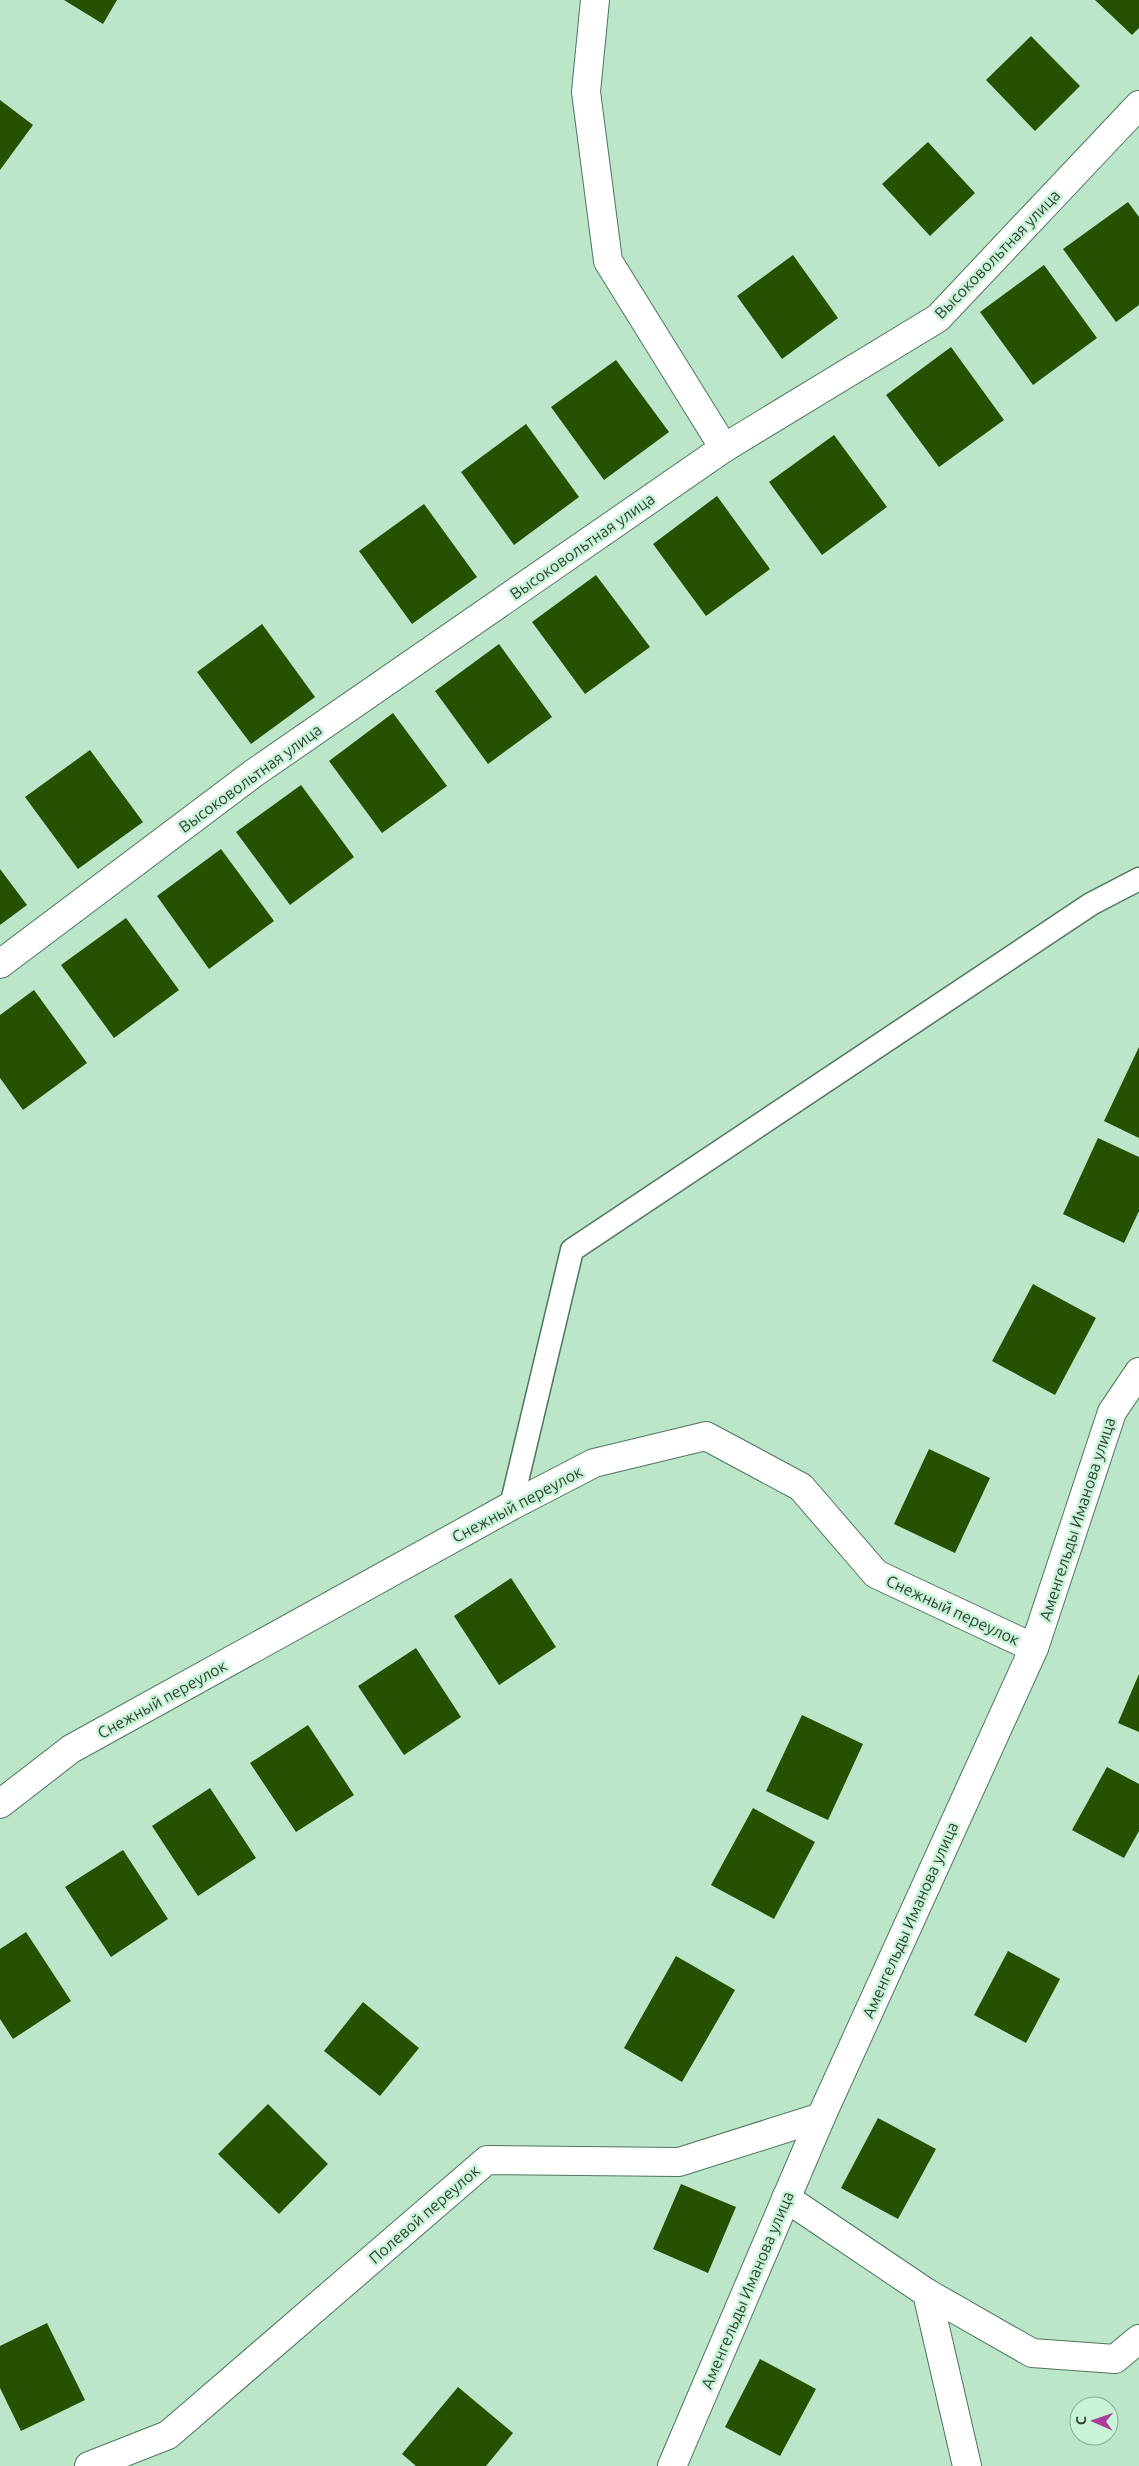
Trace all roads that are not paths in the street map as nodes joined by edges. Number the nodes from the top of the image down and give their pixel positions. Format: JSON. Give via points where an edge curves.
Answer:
{"nodes":[{"id":1,"x":595,"y":0,"type":"edge"},
{"id":2,"x":1139,"y":105,"type":"edge"},
{"id":3,"x":724,"y":448,"type":"junction"},
{"id":4,"x":1139,"y":879,"type":"edge"},
{"id":5,"x":0,"y":964,"type":"edge"},
{"id":6,"x":1139,"y":1372,"type":"edge"},
{"id":7,"x":511,"y":1506,"type":"junction"},
{"id":8,"x":1034,"y":1648,"type":"junction"},
{"id":9,"x":0,"y":1804,"type":"edge"},
{"id":10,"x":821,"y":2118,"type":"junction"},
{"id":11,"x":786,"y":2198,"type":"junction"},
{"id":12,"x":927,"y":2293,"type":"junction"},
{"id":13,"x":1139,"y":2339,"type":"edge"},
{"id":14,"x":88,"y":2466,"type":"edge"},
{"id":15,"x":672,"y":2466,"type":"edge"},
{"id":16,"x":967,"y":2466,"type":"edge"}],
"edges":[{"from":1,"to":3,"type":"street","via":[[586,92],[608,261]]},
{"from":2,"to":3,"type":"street","name":"Высоковольтная улица","via":[[938,318]]},
{"from":3,"to":5,"type":"street","name":"Высоковольтная улица","via":[[254,773]]},
{"from":4,"to":7,"type":"lane","via":[[1091,904],[572,1250]]},
{"from":6,"to":8,"type":"street","name":"Аменгельды Иманова улица","via":[[1112,1412]]},
{"from":7,"to":8,"type":"street","name":"Снежный переулок","via":[[594,1463],[706,1436],[801,1487],[876,1574]]},
{"from":7,"to":9,"type":"street","name":"Снежный переулок","via":[[70,1749]]},
{"from":8,"to":10,"type":"street","name":"Аменгельды Иманова улица"},
{"from":10,"to":11,"type":"street","name":"Аменгельды Иманова улица"},
{"from":10,"to":14,"type":"street","name":"Полевой переулок","via":[[679,2162],[487,2160],[168,2436]]},
{"from":11,"to":12,"type":"street"},
{"from":11,"to":15,"type":"street","name":"Аменгельды Иманова улица"},
{"from":12,"to":13,"type":"street","via":[[1032,2354],[1115,2358]]},
{"from":12,"to":16,"type":"street"}]}
